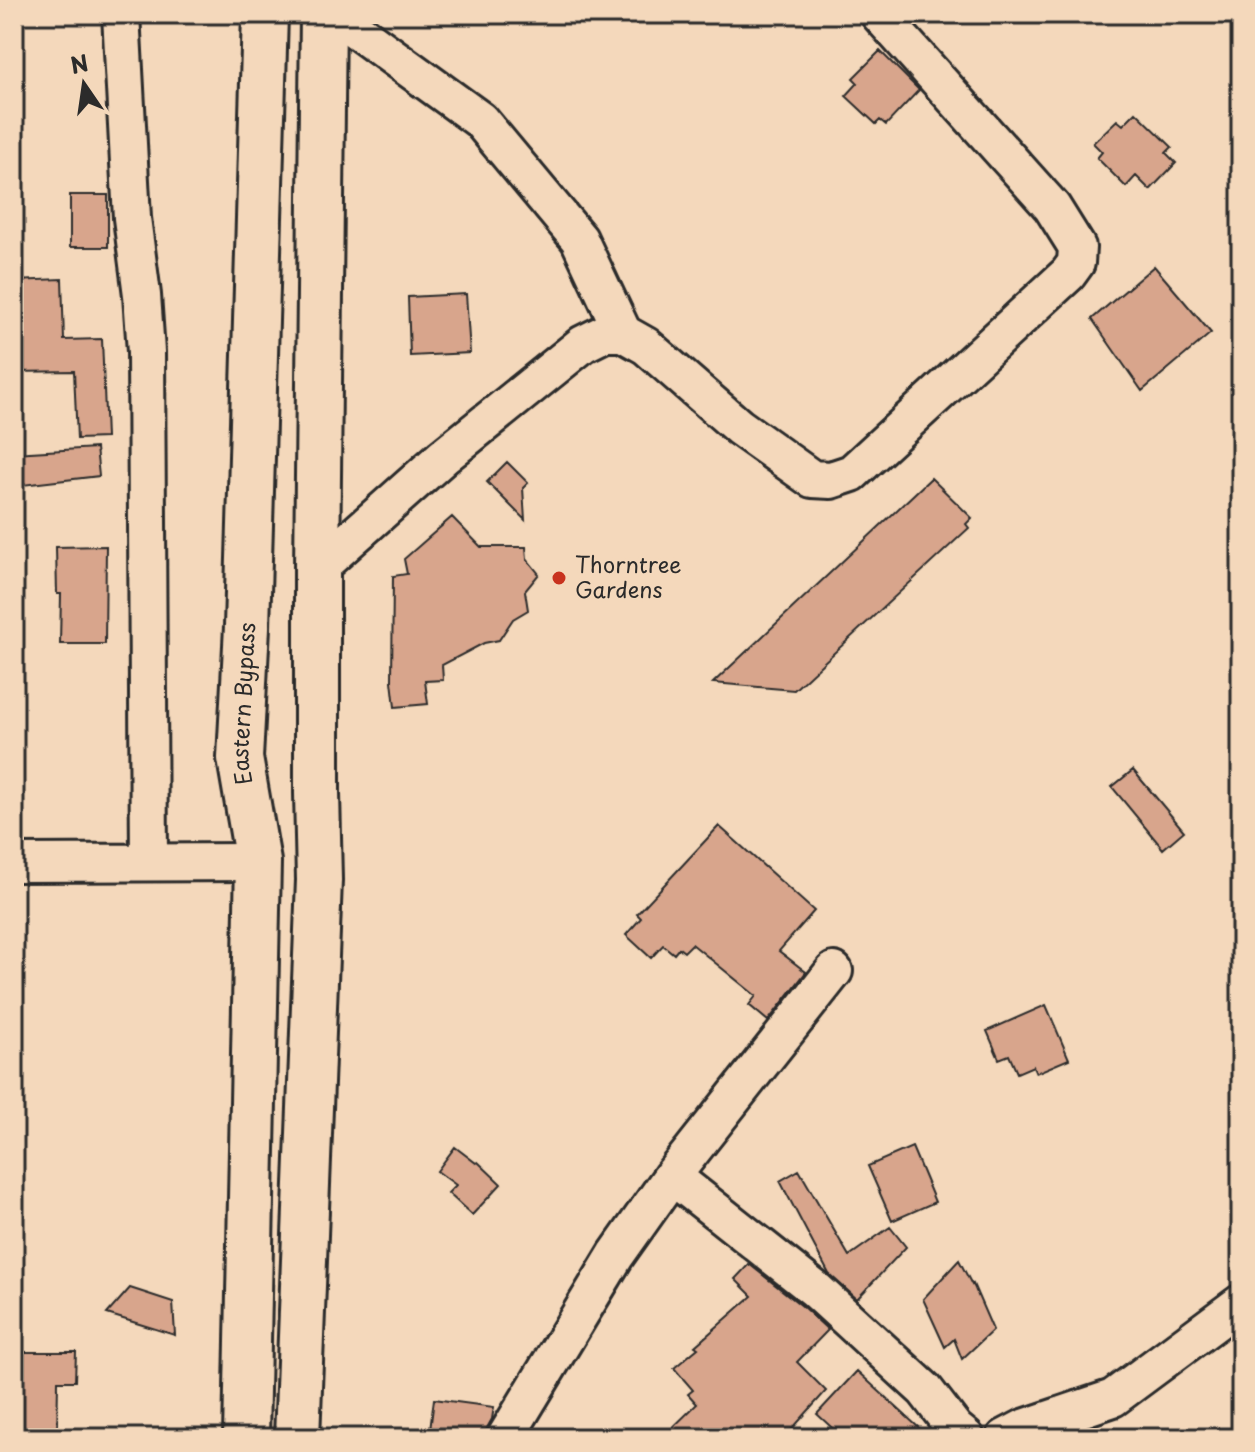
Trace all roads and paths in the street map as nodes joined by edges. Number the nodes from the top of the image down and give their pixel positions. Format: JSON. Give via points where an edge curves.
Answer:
{"nodes":[{"id":1,"x":121,"y":14,"type":"edge"},
{"id":2,"x":265,"y":14,"type":"edge"},
{"id":3,"x":323,"y":14,"type":"edge"},
{"id":4,"x":334,"y":14,"type":"edge"},
{"id":5,"x":879,"y":14,"type":"edge"},
{"id":6,"x":623,"y":333,"type":"junction"},
{"id":7,"x":317,"y":569,"type":"junction"},
{"id":8,"x":149,"y":862,"type":"junction"},
{"id":9,"x":258,"y":862,"type":"junction"},
{"id":10,"x":14,"y":863,"type":"edge"},
{"id":11,"x":834,"y":971,"type":"dead end"},
{"id":12,"x":672,"y":1176,"type":"junction"},
{"id":13,"x":1241,"y":1303,"type":"edge"},
{"id":14,"x":246,"y":1438,"type":"edge"},
{"id":15,"x":297,"y":1438,"type":"edge"},
{"id":16,"x":505,"y":1438,"type":"edge"},
{"id":17,"x":966,"y":1438,"type":"edge"},
{"id":18,"x":1005,"y":1438,"type":"edge"}],
"edges":[{"from":1,"to":8,"type":"street","via":[[132,218],[146,352]]},
{"from":2,"to":9,"type":"main road","name":"Eastern Bypass","via":[[240,758]]},
{"from":3,"to":7,"type":"main road"},
{"from":4,"to":6,"type":"street","via":[[480,120],[579,239]]},
{"from":5,"to":6,"type":"street","via":[[1052,207],[1077,247],[1076,263],[1068,274],[852,473],[831,480],[812,479],[800,471]]},
{"from":6,"to":7,"type":"street","via":[[605,333],[583,344],[443,457]]},
{"from":7,"to":15,"type":"main road","via":[[319,880]]},
{"from":8,"to":9,"type":"street"},
{"from":8,"to":10,"type":"street"},
{"from":9,"to":14,"type":"main road","name":"Eastern Bypass"},
{"from":11,"to":12,"type":"street"},
{"from":12,"to":16,"type":"street","via":[[616,1255]]},
{"from":12,"to":17,"type":"street","via":[[816,1290],[925,1390]]},
{"from":13,"to":18,"type":"street","via":[[1113,1398]]}]}
